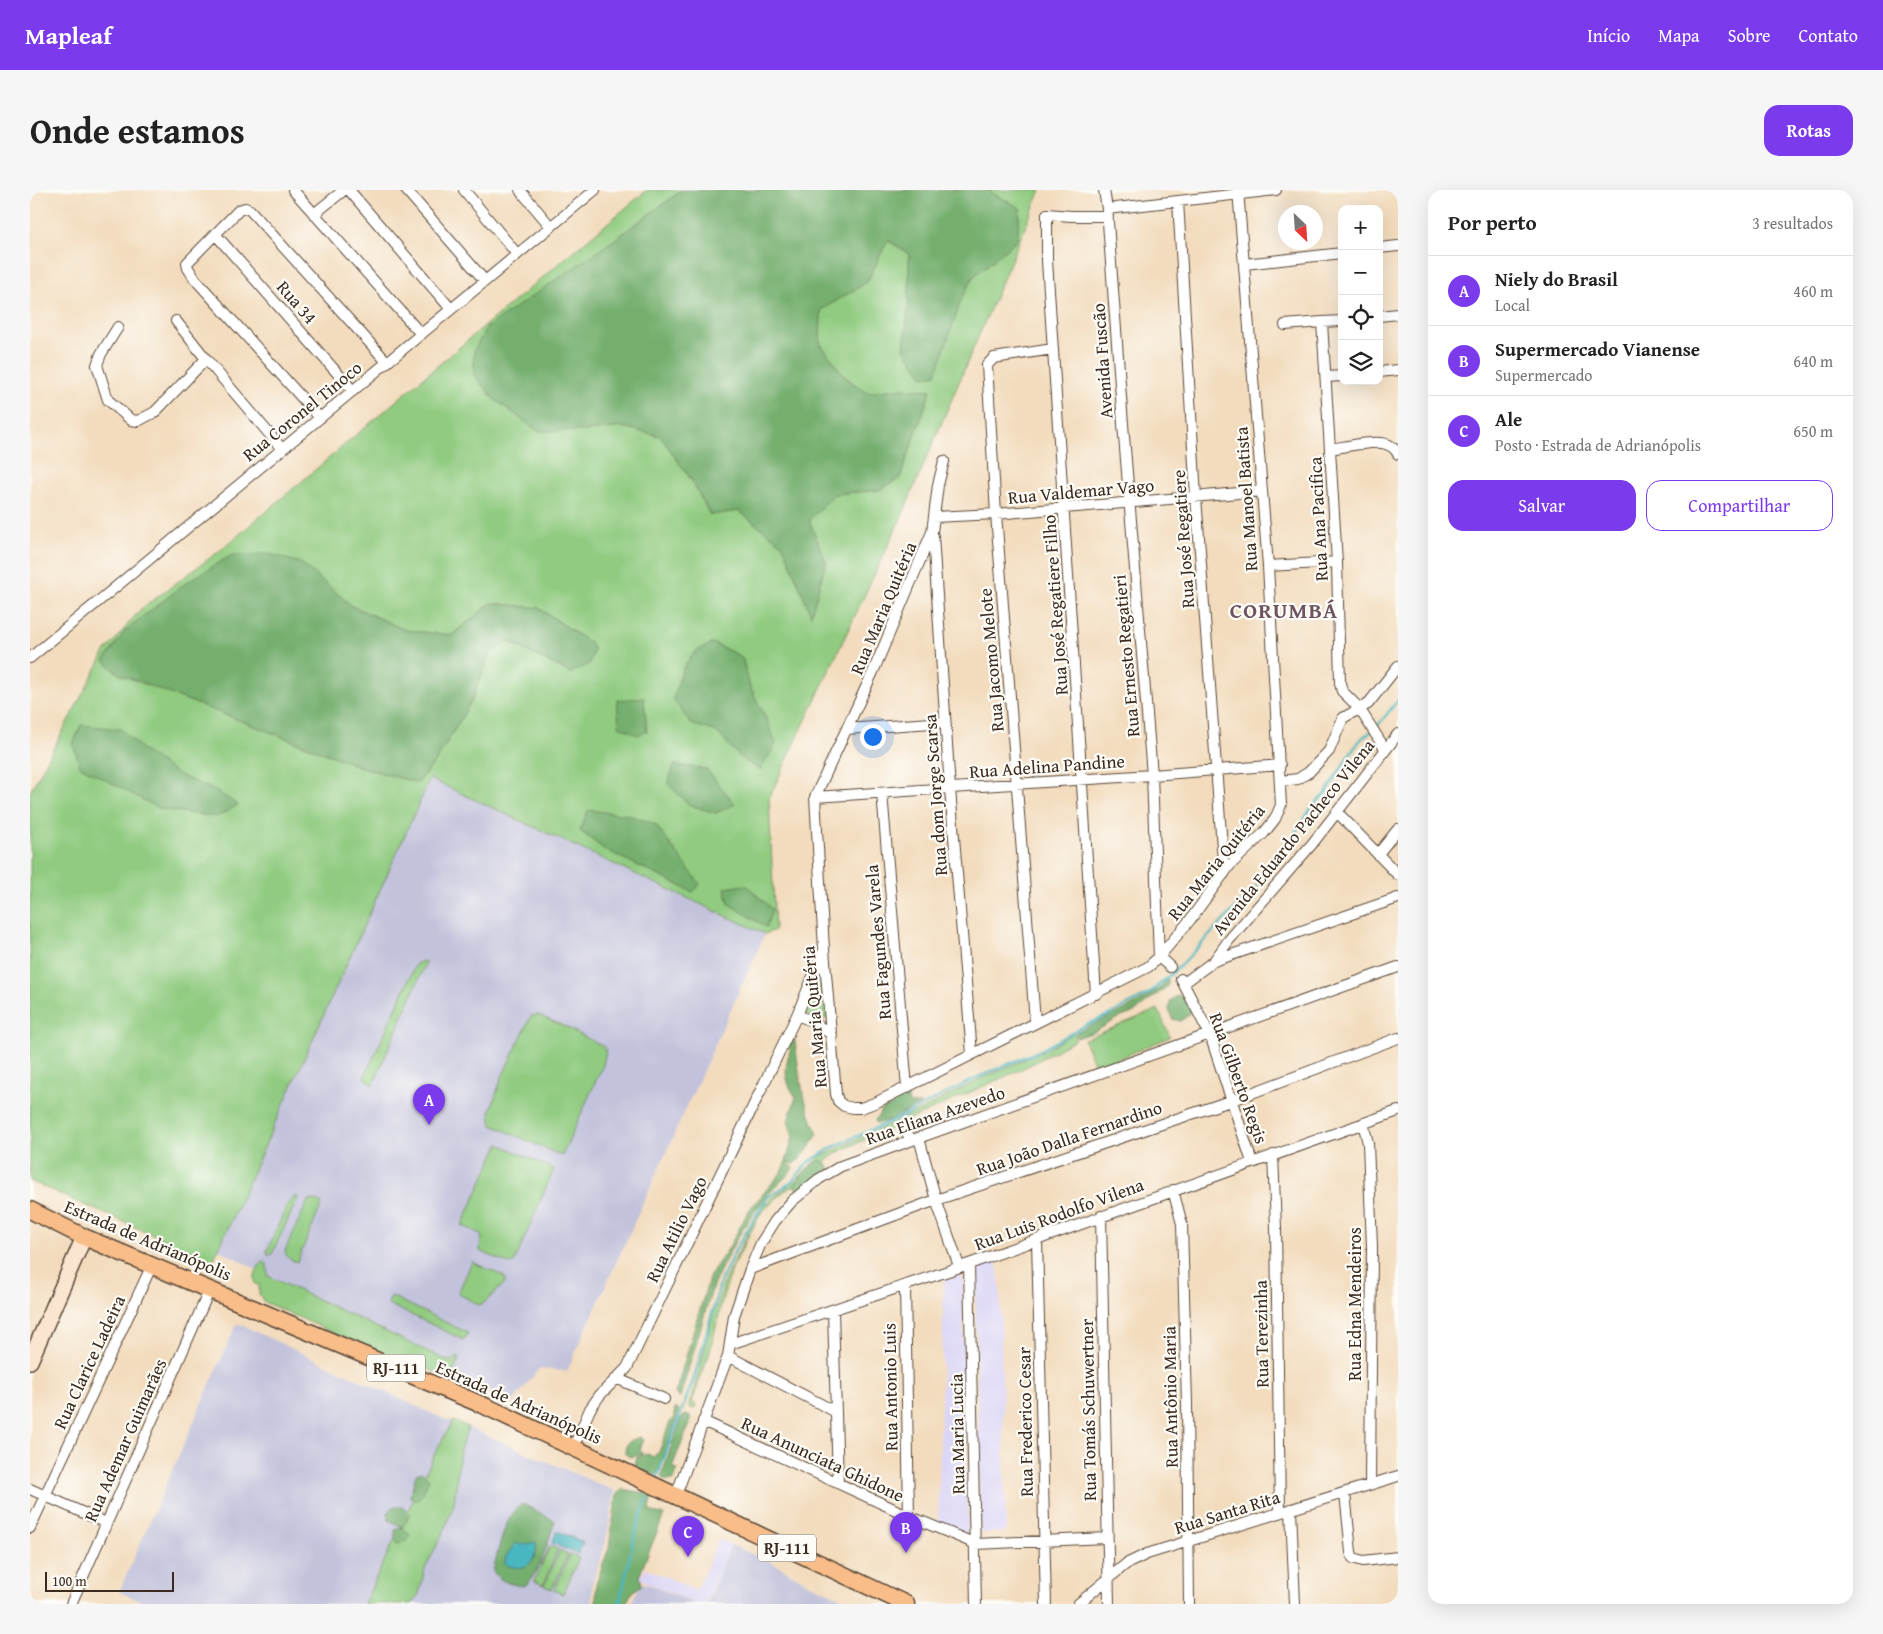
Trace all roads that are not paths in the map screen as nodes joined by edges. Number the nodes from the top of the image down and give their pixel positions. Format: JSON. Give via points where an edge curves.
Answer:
{"nodes":[{"id":1,"x":293,"y":190,"type":"edge"},
{"id":2,"x":344,"y":190,"type":"edge"},
{"id":3,"x":348,"y":190,"type":"edge"},
{"id":4,"x":406,"y":190,"type":"edge"},
{"id":5,"x":464,"y":190,"type":"edge"},
{"id":6,"x":520,"y":190,"type":"edge"},
{"id":7,"x":1104,"y":190,"type":"edge"},
{"id":8,"x":1276,"y":190,"type":"edge"},
{"id":9,"x":587,"y":192,"type":"edge"},
{"id":10,"x":1238,"y":192,"type":"edge"},
{"id":11,"x":1178,"y":201,"type":"junction"},
{"id":12,"x":1108,"y":213,"type":"junction"},
{"id":13,"x":314,"y":214,"type":"junction"},
{"id":14,"x":551,"y":227,"type":"junction"},
{"id":15,"x":216,"y":235,"type":"junction"},
{"id":16,"x":1398,"y":246,"type":"edge"},
{"id":17,"x":1383,"y":248,"type":"edge"},
{"id":18,"x":1338,"y":253,"type":"edge"},
{"id":19,"x":517,"y":254,"type":"junction"},
{"id":20,"x":1245,"y":264,"type":"junction"},
{"id":21,"x":485,"y":281,"type":"junction"},
{"id":22,"x":451,"y":309,"type":"junction"},
{"id":23,"x":1398,"y":314,"type":"edge"},
{"id":24,"x":1383,"y":316,"type":"edge"},
{"id":25,"x":1338,"y":320,"type":"edge"},
{"id":26,"x":176,"y":321,"type":"dead end"},
{"id":27,"x":1322,"y":322,"type":"junction"},
{"id":28,"x":1285,"y":325,"type":"dead end"},
{"id":29,"x":118,"y":327,"type":"dead end"},
{"id":30,"x":421,"y":334,"type":"junction"},
{"id":31,"x":1053,"y":349,"type":"junction"},
{"id":32,"x":206,"y":359,"type":"junction"},
{"id":33,"x":387,"y":362,"type":"junction"},
{"id":34,"x":1398,"y":370,"type":"edge"},
{"id":35,"x":1383,"y":372,"type":"edge"},
{"id":36,"x":1338,"y":376,"type":"edge"},
{"id":37,"x":1326,"y":378,"type":"junction"},
{"id":38,"x":353,"y":391,"type":"junction"},
{"id":39,"x":320,"y":418,"type":"junction"},
{"id":40,"x":282,"y":449,"type":"junction"},
{"id":41,"x":1330,"y":449,"type":"junction"},
{"id":42,"x":1398,"y":454,"type":"edge"},
{"id":43,"x":944,"y":461,"type":"dead end"},
{"id":44,"x":1262,"y":491,"type":"junction"},
{"id":45,"x":1196,"y":497,"type":"junction"},
{"id":46,"x":1129,"y":503,"type":"junction"},
{"id":47,"x":1065,"y":508,"type":"junction"},
{"id":48,"x":996,"y":514,"type":"junction"},
{"id":49,"x":934,"y":517,"type":"junction"},
{"id":50,"x":932,"y":532,"type":"junction"},
{"id":51,"x":1338,"y":562,"type":"junction"},
{"id":52,"x":1268,"y":566,"type":"junction"},
{"id":53,"x":30,"y":658,"type":"edge"},
{"id":54,"x":1398,"y":666,"type":"edge"},
{"id":55,"x":1359,"y":708,"type":"junction"},
{"id":56,"x":945,"y":722,"type":"junction"},
{"id":57,"x":847,"y":729,"type":"junction"},
{"id":58,"x":1398,"y":734,"type":"edge"},
{"id":59,"x":1382,"y":744,"type":"junction"},
{"id":60,"x":1280,"y":765,"type":"junction"},
{"id":61,"x":1216,"y":770,"type":"junction"},
{"id":62,"x":1152,"y":775,"type":"junction"},
{"id":63,"x":1083,"y":780,"type":"junction"},
{"id":64,"x":1281,"y":782,"type":"junction"},
{"id":65,"x":1018,"y":784,"type":"junction"},
{"id":66,"x":950,"y":789,"type":"junction"},
{"id":67,"x":882,"y":793,"type":"junction"},
{"id":68,"x":816,"y":797,"type":"junction"},
{"id":69,"x":1281,"y":805,"type":"joint"},
{"id":70,"x":1338,"y":812,"type":"junction"},
{"id":71,"x":1398,"y":829,"type":"edge"},
{"id":72,"x":1378,"y":854,"type":"junction"},
{"id":73,"x":1224,"y":874,"type":"junction"},
{"id":74,"x":1398,"y":875,"type":"edge"},
{"id":75,"x":1398,"y":898,"type":"edge"},
{"id":76,"x":824,"y":949,"type":"junction"},
{"id":77,"x":1159,"y":957,"type":"junction"},
{"id":78,"x":1214,"y":962,"type":"junction"},
{"id":79,"x":1170,"y":967,"type":"dead end"},
{"id":80,"x":1398,"y":968,"type":"edge"},
{"id":81,"x":1096,"y":994,"type":"junction"},
{"id":82,"x":797,"y":1015,"type":"junction"},
{"id":83,"x":1035,"y":1022,"type":"junction"},
{"id":84,"x":1210,"y":1035,"type":"junction"},
{"id":85,"x":832,"y":1036,"type":"junction"},
{"id":86,"x":1398,"y":1038,"type":"edge"},
{"id":87,"x":972,"y":1054,"type":"junction"},
{"id":88,"x":907,"y":1088,"type":"junction"},
{"id":89,"x":1232,"y":1100,"type":"junction"},
{"id":90,"x":1398,"y":1111,"type":"edge"},
{"id":91,"x":1363,"y":1123,"type":"junction"},
{"id":92,"x":905,"y":1129,"type":"dead end"},
{"id":93,"x":915,"y":1139,"type":"junction"},
{"id":94,"x":1273,"y":1155,"type":"junction"},
{"id":95,"x":1252,"y":1162,"type":"junction"},
{"id":96,"x":1173,"y":1190,"type":"junction"},
{"id":97,"x":936,"y":1200,"type":"junction"},
{"id":98,"x":30,"y":1210,"type":"edge"},
{"id":99,"x":1101,"y":1216,"type":"junction"},
{"id":100,"x":84,"y":1237,"type":"junction"},
{"id":101,"x":1038,"y":1240,"type":"junction"},
{"id":102,"x":152,"y":1265,"type":"junction"},
{"id":103,"x":964,"y":1265,"type":"junction"},
{"id":104,"x":750,"y":1269,"type":"junction"},
{"id":105,"x":905,"y":1286,"type":"junction"},
{"id":106,"x":210,"y":1289,"type":"junction"},
{"id":107,"x":833,"y":1311,"type":"junction"},
{"id":108,"x":730,"y":1344,"type":"junction"},
{"id":109,"x":728,"y":1356,"type":"junction"},
{"id":110,"x":30,"y":1360,"type":"edge"},
{"id":111,"x":618,"y":1378,"type":"junction"},
{"id":112,"x":664,"y":1399,"type":"dead end"},
{"id":113,"x":836,"y":1412,"type":"junction"},
{"id":114,"x":703,"y":1421,"type":"junction"},
{"id":115,"x":573,"y":1449,"type":"junction"},
{"id":116,"x":1398,"y":1476,"type":"edge"},
{"id":117,"x":838,"y":1483,"type":"junction"},
{"id":118,"x":1370,"y":1485,"type":"junction"},
{"id":119,"x":30,"y":1489,"type":"edge"},
{"id":120,"x":672,"y":1493,"type":"junction"},
{"id":121,"x":1345,"y":1493,"type":"junction"},
{"id":122,"x":44,"y":1496,"type":"junction"},
{"id":123,"x":1291,"y":1509,"type":"junction"},
{"id":124,"x":1280,"y":1513,"type":"junction"},
{"id":125,"x":909,"y":1516,"type":"junction"},
{"id":126,"x":106,"y":1523,"type":"junction"},
{"id":127,"x":30,"y":1528,"type":"edge"},
{"id":128,"x":1106,"y":1538,"type":"junction"},
{"id":129,"x":1044,"y":1541,"type":"junction"},
{"id":130,"x":1187,"y":1541,"type":"junction"},
{"id":131,"x":976,"y":1544,"type":"junction"},
{"id":132,"x":1398,"y":1557,"type":"edge"},
{"id":133,"x":1107,"y":1580,"type":"junction"},
{"id":134,"x":901,"y":1603,"type":"edge"},
{"id":135,"x":71,"y":1604,"type":"edge"},
{"id":136,"x":976,"y":1604,"type":"edge"},
{"id":137,"x":1046,"y":1604,"type":"edge"},
{"id":138,"x":1078,"y":1604,"type":"edge"},
{"id":139,"x":1109,"y":1604,"type":"edge"},
{"id":140,"x":1189,"y":1604,"type":"edge"},
{"id":141,"x":1295,"y":1604,"type":"edge"}],
"edges":[{"from":1,"to":13,"type":"street"},
{"from":2,"to":13,"type":"street"},
{"from":3,"to":22,"type":"street"},
{"from":4,"to":21,"type":"street"},
{"from":5,"to":19,"type":"street"},
{"from":6,"to":14,"type":"street"},
{"from":7,"to":12,"type":"street"},
{"from":8,"to":10,"type":"street"},
{"from":9,"to":14,"type":"street","name":"Rua Coronel Tinoco"},
{"from":10,"to":11,"type":"street"},
{"from":10,"to":20,"type":"street","name":"Rua Manoel Batista"},
{"from":11,"to":12,"type":"street"},
{"from":11,"to":45,"type":"street","name":"Rua José Regatiere"},
{"from":12,"to":31,"type":"street","name":"Rua José Regatiere Filho","via":[[1047,214]]},
{"from":12,"to":46,"type":"street","name":"Avenida Fuscão"},
{"from":13,"to":30,"type":"street"},
{"from":14,"to":19,"type":"street","name":"Rua Coronel Tinoco"},
{"from":15,"to":33,"type":"street","via":[[239,210],[250,210]]},
{"from":15,"to":38,"type":"street","name":"Rua 34"},
{"from":15,"to":39,"type":"street","via":[[188,263],[188,268]]},
{"from":16,"to":17,"type":"street"},
{"from":18,"to":20,"type":"street"},
{"from":19,"to":21,"type":"street","name":"Rua Coronel Tinoco"},
{"from":20,"to":44,"type":"street","name":"Rua Manoel Batista"},
{"from":21,"to":22,"type":"street","name":"Rua Coronel Tinoco"},
{"from":22,"to":30,"type":"street","name":"Rua Coronel Tinoco"},
{"from":23,"to":24,"type":"street"},
{"from":25,"to":27,"type":"street"},
{"from":26,"to":32,"type":"street"},
{"from":27,"to":28,"type":"street"},
{"from":27,"to":37,"type":"street","name":"Rua Ana Pacifica"},
{"from":29,"to":32,"type":"street","via":[[97,365],[108,400],[131,420],[138,421],[155,412]]},
{"from":30,"to":33,"type":"street","name":"Rua Coronel Tinoco"},
{"from":31,"to":47,"type":"street","name":"Rua José Regatiere Filho"},
{"from":31,"to":48,"type":"street","name":"Rua Jacomo Melote","via":[[994,358],[987,365]]},
{"from":32,"to":40,"type":"street"},
{"from":33,"to":38,"type":"street","name":"Rua Coronel Tinoco"},
{"from":34,"to":35,"type":"street"},
{"from":36,"to":37,"type":"street"},
{"from":37,"to":41,"type":"street","name":"Rua Ana Pacifica"},
{"from":38,"to":39,"type":"street","name":"Rua Coronel Tinoco"},
{"from":39,"to":40,"type":"street","name":"Rua Coronel Tinoco"},
{"from":40,"to":53,"type":"street","name":"Rua Coronel Tinoco"},
{"from":41,"to":42,"type":"street","via":[[1386,443]]},
{"from":41,"to":51,"type":"street","name":"Rua Ana Pacifica"},
{"from":43,"to":49,"type":"street","name":"Rua Maria Quitéria"},
{"from":44,"to":45,"type":"street","name":"Rua Valdemar Vago"},
{"from":44,"to":52,"type":"street","name":"Rua Manoel Batista"},
{"from":45,"to":46,"type":"street","name":"Rua Valdemar Vago"},
{"from":45,"to":61,"type":"street","name":"Rua José Regatiere"},
{"from":46,"to":47,"type":"street","name":"Rua Valdemar Vago"},
{"from":46,"to":62,"type":"street","name":"Rua Ernesto Regatieri"},
{"from":47,"to":48,"type":"street","name":"Rua Valdemar Vago"},
{"from":47,"to":63,"type":"street","name":"Rua José Regatiere Filho"},
{"from":48,"to":49,"type":"street","name":"Rua Valdemar Vago"},
{"from":48,"to":65,"type":"street","name":"Rua Jacomo Melote"},
{"from":49,"to":50,"type":"street","name":"Rua Maria Quitéria"},
{"from":50,"to":56,"type":"street","name":"Rua dom Jorge Scarsa"},
{"from":50,"to":57,"type":"street","name":"Rua Maria Quitéria"},
{"from":51,"to":52,"type":"street"},
{"from":51,"to":55,"type":"street","name":"Rua Ana Pacifica","via":[[1340,683],[1347,697]]},
{"from":52,"to":60,"type":"street","name":"Rua Manoel Batista"},
{"from":54,"to":55,"type":"street","via":[[1368,704]]},
{"from":55,"to":59,"type":"street","name":"Rua Ana Pacifica"},
{"from":55,"to":64,"type":"street","via":[[1340,723],[1329,751],[1309,772]]},
{"from":56,"to":57,"type":"street"},
{"from":56,"to":66,"type":"street","name":"Rua dom Jorge Scarsa"},
{"from":57,"to":68,"type":"street","name":"Rua Maria Quitéria"},
{"from":58,"to":59,"type":"street","name":"Avenida Eduardo Pacheco Vilena"},
{"from":59,"to":70,"type":"street","name":"Avenida Eduardo Pacheco Vilena"},
{"from":60,"to":61,"type":"street","name":"Rua Adelina Pandine"},
{"from":60,"to":64,"type":"street","name":"Rua Manoel Batista"},
{"from":61,"to":62,"type":"street","name":"Rua Adelina Pandine"},
{"from":61,"to":73,"type":"street","name":"Rua José Regatiere"},
{"from":62,"to":63,"type":"street","name":"Rua Adelina Pandine"},
{"from":62,"to":77,"type":"street","name":"Rua Ernesto Regatieri"},
{"from":63,"to":65,"type":"street","name":"Rua Adelina Pandine"},
{"from":63,"to":81,"type":"street","name":"Rua José Regatiere Filho"},
{"from":64,"to":69,"type":"street","name":"Rua Manoel Batista"},
{"from":65,"to":66,"type":"street","name":"Rua Adelina Pandine"},
{"from":65,"to":83,"type":"street","name":"Rua Jacomo Melote"},
{"from":66,"to":67,"type":"street","name":"Rua Adelina Pandine"},
{"from":66,"to":87,"type":"street","name":"Rua dom Jorge Scarsa"},
{"from":67,"to":68,"type":"street","name":"Rua Adelina Pandine"},
{"from":67,"to":88,"type":"street","name":"Rua Fagundes Varela"},
{"from":68,"to":76,"type":"street","name":"Rua Maria Quitéria"},
{"from":69,"to":73,"type":"street","name":"Rua Maria Quitéria","via":[[1264,834]]},
{"from":70,"to":72,"type":"street"},
{"from":70,"to":78,"type":"street","name":"Avenida Eduardo Pacheco Vilena"},
{"from":71,"to":72,"type":"street"},
{"from":72,"to":74,"type":"street"},
{"from":73,"to":77,"type":"street","name":"Rua Maria Quitéria"},
{"from":75,"to":78,"type":"street"},
{"from":76,"to":82,"type":"street","name":"Rua Atilio Vago"},
{"from":76,"to":85,"type":"street","name":"Rua Maria Quitéria"},
{"from":77,"to":79,"type":"street"},
{"from":77,"to":81,"type":"street","name":"Rua Maria Quitéria","via":[[1148,967]]},
{"from":78,"to":84,"type":"street","name":"Rua Gilberto Regis","via":[[1182,981]]},
{"from":80,"to":84,"type":"street","name":"Rua Eliana Azevedo"},
{"from":81,"to":83,"type":"street","name":"Rua Maria Quitéria"},
{"from":82,"to":85,"type":"street","via":[[812,1021]]},
{"from":82,"to":111,"type":"street","name":"Rua Atilio Vago","via":[[627,1368]]},
{"from":83,"to":87,"type":"street","name":"Rua Maria Quitéria"},
{"from":84,"to":89,"type":"street","name":"Rua Gilberto Regis"},
{"from":84,"to":93,"type":"street","name":"Rua Eliana Azevedo"},
{"from":85,"to":88,"type":"street","name":"Rua Maria Quitéria","via":[[836,1094],[844,1106],[861,1108]]},
{"from":86,"to":89,"type":"street","name":"Rua João Dalla Fernardino"},
{"from":87,"to":88,"type":"street","name":"Rua Maria Quitéria"},
{"from":89,"to":95,"type":"street","name":"Rua Gilberto Regis"},
{"from":89,"to":97,"type":"street","name":"Rua João Dalla Fernardino"},
{"from":90,"to":91,"type":"street","name":"Rua Luis Rodolfo Vilena"},
{"from":91,"to":94,"type":"street","name":"Rua Luis Rodolfo Vilena"},
{"from":91,"to":118,"type":"street","name":"Rua Edna Mendeiros","via":[[1368,1143],[1372,1247]]},
{"from":92,"to":93,"type":"street","name":"Rua Maria Lucia"},
{"from":93,"to":97,"type":"street","name":"Rua Maria Lucia"},
{"from":93,"to":104,"type":"street","name":"Rua Eliana Azevedo","via":[[841,1166],[819,1179],[792,1201],[775,1221]]},
{"from":94,"to":95,"type":"street","name":"Rua Luis Rodolfo Vilena"},
{"from":94,"to":124,"type":"street","name":"Rua Terezinha"},
{"from":95,"to":96,"type":"street","name":"Rua Luis Rodolfo Vilena"},
{"from":96,"to":99,"type":"street","name":"Rua Luis Rodolfo Vilena"},
{"from":96,"to":130,"type":"street","name":"Rua Antônio Maria","via":[[1182,1224]]},
{"from":97,"to":103,"type":"street","name":"Rua Maria Lucia"},
{"from":97,"to":104,"type":"street","name":"Rua João Dalla Fernardino"},
{"from":98,"to":100,"type":"main road","name":"Estrada de Adrianópolis","number":"RJ-111"},
{"from":99,"to":101,"type":"street","name":"Rua Luis Rodolfo Vilena"},
{"from":99,"to":128,"type":"street","name":"Rua Tomás Schuwertner"},
{"from":100,"to":102,"type":"main road","name":"Estrada de Adrianópolis","number":"RJ-111"},
{"from":100,"to":110,"type":"main road"},
{"from":101,"to":103,"type":"street","name":"Rua Luis Rodolfo Vilena"},
{"from":101,"to":129,"type":"street","name":"Rua Frederico Cesar"},
{"from":102,"to":106,"type":"main road","name":"Estrada de Adrianópolis","number":"RJ-111"},
{"from":102,"to":122,"type":"street","name":"Rua Clarice Ladeira"},
{"from":103,"to":105,"type":"street","name":"Rua Luis Rodolfo Vilena"},
{"from":103,"to":131,"type":"street","name":"Rua Maria Lucia"},
{"from":104,"to":108,"type":"street","name":"Rua Eliana Azevedo","via":[[734,1316]]},
{"from":105,"to":107,"type":"street","name":"Rua Luis Rodolfo Vilena"},
{"from":105,"to":125,"type":"street","name":"Rua Antonio Luis"},
{"from":106,"to":115,"type":"main road","name":"Estrada de Adrianópolis","number":"RJ-111","via":[[487,1407]]},
{"from":106,"to":126,"type":"street","name":"Rua Ademar Guimarães"},
{"from":107,"to":108,"type":"street","name":"Rua Luis Rodolfo Vilena"},
{"from":107,"to":113,"type":"street"},
{"from":108,"to":109,"type":"street","name":"Rua Eliana Azevedo"},
{"from":109,"to":113,"type":"street"},
{"from":109,"to":114,"type":"street","name":"Rua Eliana Azevedo"},
{"from":111,"to":112,"type":"street"},
{"from":111,"to":115,"type":"street","name":"Rua Atilio Vago","via":[[590,1409]]},
{"from":113,"to":117,"type":"street"},
{"from":114,"to":117,"type":"street","name":"Rua Anunciata Ghidone"},
{"from":114,"to":120,"type":"street","name":"Rua Eliana Azevedo"},
{"from":115,"to":120,"type":"main road","name":"Estrada de Adrianópolis","number":"RJ-111"},
{"from":116,"to":118,"type":"street","name":"Rua Santa Rita"},
{"from":117,"to":125,"type":"street","name":"Rua Anunciata Ghidone"},
{"from":118,"to":121,"type":"street","name":"Rua Santa Rita"},
{"from":119,"to":122,"type":"street"},
{"from":120,"to":134,"type":"main road","name":"Estrada de Adrianópolis","number":"RJ-111"},
{"from":121,"to":123,"type":"street","name":"Rua Santa Rita"},
{"from":121,"to":132,"type":"street","via":[[1353,1558],[1362,1561]]},
{"from":122,"to":126,"type":"street"},
{"from":122,"to":127,"type":"street","name":"Rua Clarice Ladeira"},
{"from":123,"to":124,"type":"street","name":"Rua Santa Rita"},
{"from":123,"to":141,"type":"street"},
{"from":124,"to":130,"type":"street","name":"Rua Santa Rita"},
{"from":125,"to":131,"type":"street","name":"Rua Anunciata Ghidone"},
{"from":126,"to":135,"type":"street","name":"Rua Ademar Guimarães"},
{"from":128,"to":129,"type":"street","name":"Rua Anunciata Ghidone"},
{"from":128,"to":133,"type":"street","name":"Rua Tomás Schuwertner"},
{"from":129,"to":131,"type":"street","name":"Rua Anunciata Ghidone"},
{"from":129,"to":137,"type":"street","name":"Rua Frederico Cesar"},
{"from":130,"to":133,"type":"street","name":"Rua Santa Rita","via":[[1126,1564]]},
{"from":130,"to":140,"type":"street","name":"Rua Antônio Maria"},
{"from":131,"to":136,"type":"street","name":"Rua Maria Lucia"},
{"from":133,"to":138,"type":"street","name":"Rua Santa Rita"},
{"from":133,"to":139,"type":"street","name":"Rua Tomás Schuwertner"}]}
